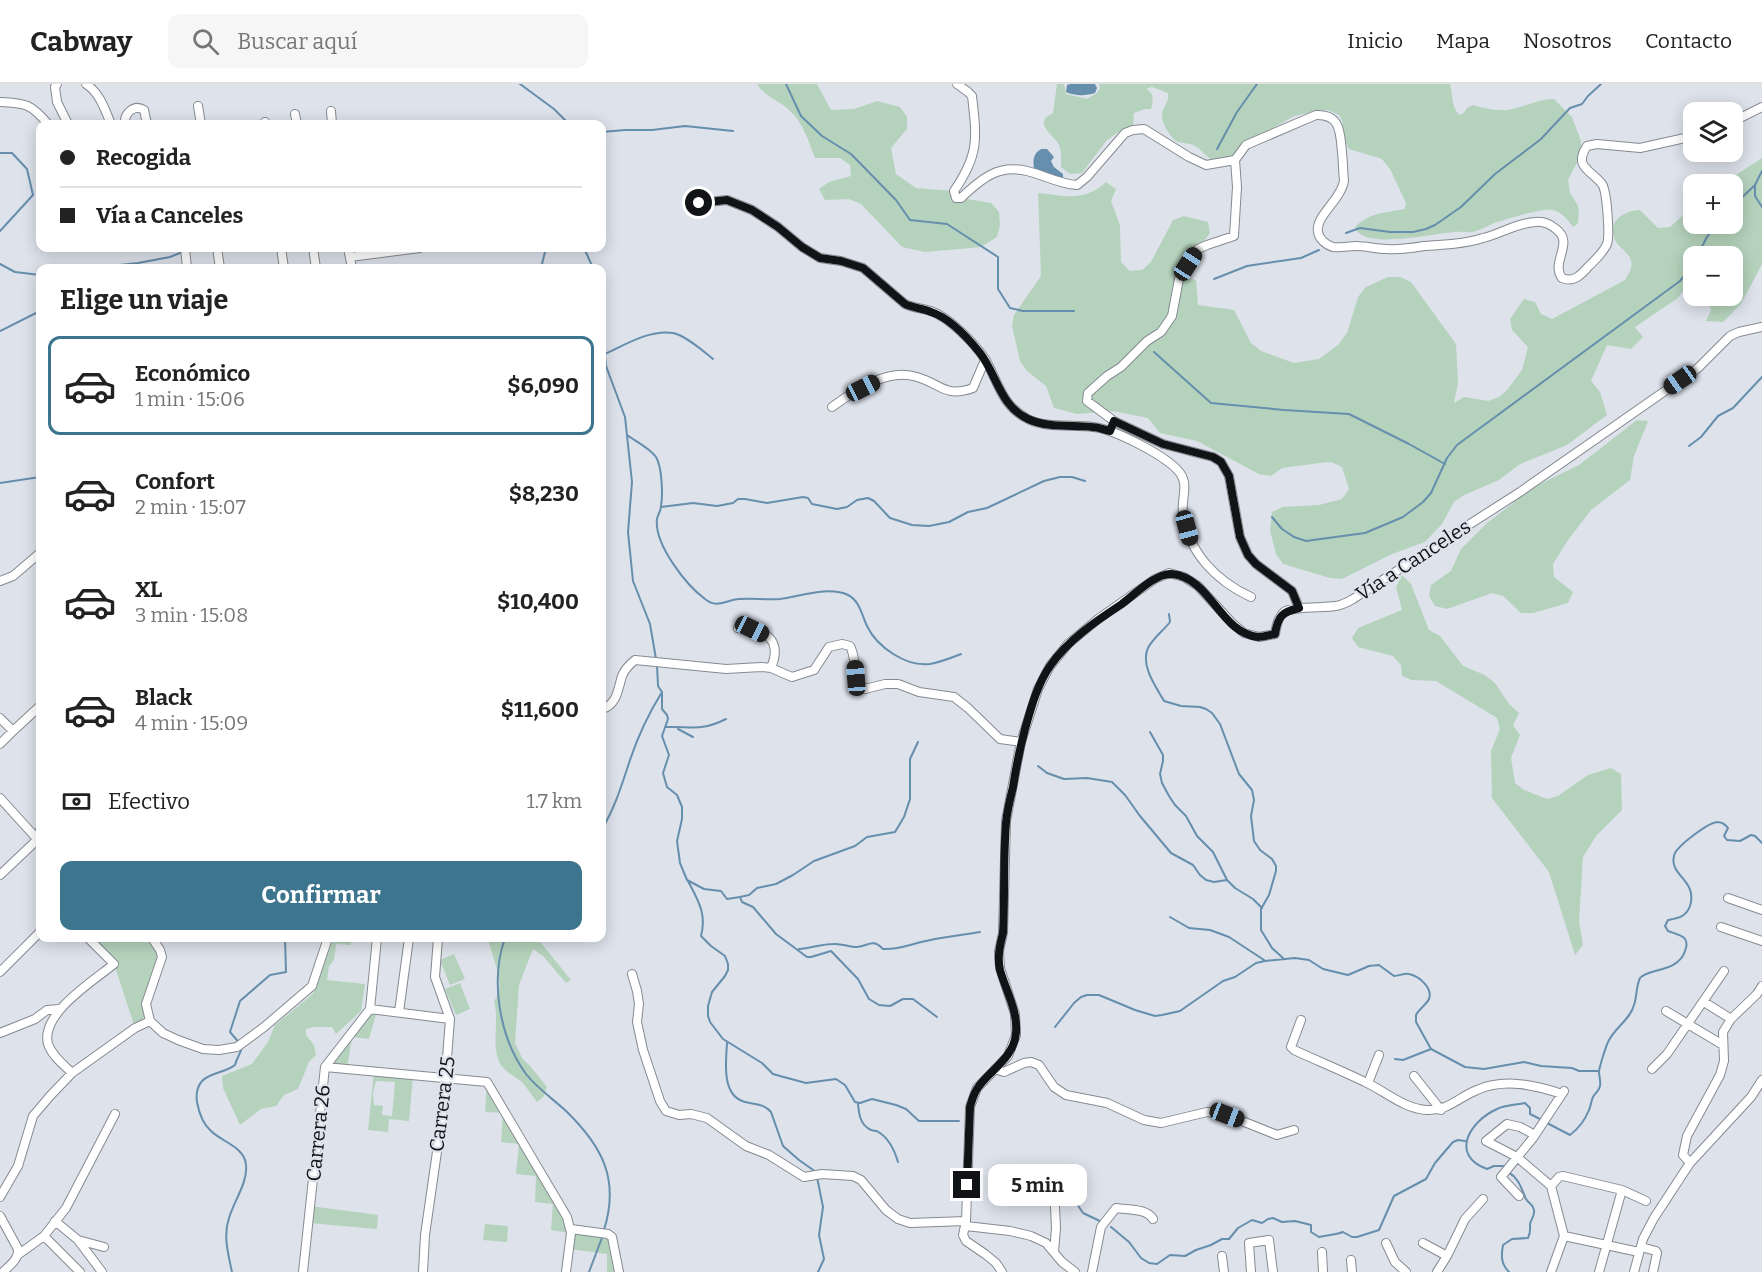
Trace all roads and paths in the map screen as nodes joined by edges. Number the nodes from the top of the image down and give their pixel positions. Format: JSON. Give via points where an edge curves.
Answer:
{"nodes":[{"id":1,"x":57,"y":84,"type":"edge"},
{"id":2,"x":86,"y":84,"type":"edge"},
{"id":3,"x":957,"y":84,"type":"edge"},
{"id":4,"x":0,"y":102,"type":"edge"},
{"id":5,"x":198,"y":106,"type":"dead end"},
{"id":6,"x":1762,"y":107,"type":"edge"},
{"id":7,"x":331,"y":111,"type":"dead end"},
{"id":8,"x":295,"y":114,"type":"dead end"},
{"id":9,"x":1743,"y":116,"type":"edge"},
{"id":10,"x":45,"y":120,"type":"edge"},
{"id":11,"x":66,"y":120,"type":"edge"},
{"id":12,"x":109,"y":120,"type":"edge"},
{"id":13,"x":124,"y":120,"type":"edge"},
{"id":14,"x":146,"y":120,"type":"edge"},
{"id":15,"x":200,"y":120,"type":"edge"},
{"id":16,"x":296,"y":120,"type":"edge"},
{"id":17,"x":332,"y":120,"type":"edge"},
{"id":18,"x":1683,"y":138,"type":"edge"},
{"id":19,"x":1235,"y":159,"type":"junction"},
{"id":20,"x":699,"y":203,"type":"dead end"},
{"id":21,"x":349,"y":252,"type":"edge"},
{"id":22,"x":389,"y":252,"type":"edge"},
{"id":23,"x":350,"y":257,"type":"junction"},
{"id":24,"x":351,"y":264,"type":"edge"},
{"id":25,"x":1762,"y":327,"type":"edge"},
{"id":26,"x":985,"y":360,"type":"junction"},
{"id":27,"x":832,"y":407,"type":"dead end"},
{"id":28,"x":1114,"y":421,"type":"junction"},
{"id":29,"x":1110,"y":431,"type":"junction"},
{"id":30,"x":36,"y":556,"type":"edge"},
{"id":31,"x":0,"y":581,"type":"edge"},
{"id":32,"x":1251,"y":597,"type":"dead end"},
{"id":33,"x":1299,"y":608,"type":"junction"},
{"id":34,"x":738,"y":628,"type":"dead end"},
{"id":35,"x":771,"y":668,"type":"junction"},
{"id":36,"x":606,"y":708,"type":"edge"},
{"id":37,"x":36,"y":710,"type":"edge"},
{"id":38,"x":0,"y":717,"type":"edge"},
{"id":39,"x":13,"y":731,"type":"junction"},
{"id":40,"x":1022,"y":742,"type":"junction"},
{"id":41,"x":0,"y":744,"type":"edge"},
{"id":42,"x":0,"y":798,"type":"edge"},
{"id":43,"x":36,"y":837,"type":"edge"},
{"id":44,"x":36,"y":843,"type":"edge"},
{"id":45,"x":0,"y":875,"type":"edge"},
{"id":46,"x":1728,"y":898,"type":"dead end"},
{"id":47,"x":1762,"y":910,"type":"edge"},
{"id":48,"x":1721,"y":927,"type":"dead end"},
{"id":49,"x":36,"y":936,"type":"edge"},
{"id":50,"x":1762,"y":941,"type":"edge"},
{"id":51,"x":92,"y":942,"type":"edge"},
{"id":52,"x":155,"y":942,"type":"edge"},
{"id":53,"x":327,"y":942,"type":"edge"},
{"id":54,"x":376,"y":942,"type":"edge"},
{"id":55,"x":408,"y":942,"type":"edge"},
{"id":56,"x":438,"y":942,"type":"edge"},
{"id":57,"x":1724,"y":971,"type":"dead end"},
{"id":58,"x":0,"y":972,"type":"edge"},
{"id":59,"x":632,"y":974,"type":"dead end"},
{"id":60,"x":1762,"y":986,"type":"edge"},
{"id":61,"x":1704,"y":1002,"type":"junction"},
{"id":62,"x":59,"y":1009,"type":"junction"},
{"id":63,"x":370,"y":1009,"type":"junction"},
{"id":64,"x":1666,"y":1011,"type":"dead end"},
{"id":65,"x":399,"y":1012,"type":"junction"},
{"id":66,"x":450,"y":1019,"type":"junction"},
{"id":67,"x":1731,"y":1019,"type":"junction"},
{"id":68,"x":1302,"y":1020,"type":"dead end"},
{"id":69,"x":150,"y":1021,"type":"junction"},
{"id":70,"x":1688,"y":1024,"type":"junction"},
{"id":71,"x":0,"y":1033,"type":"edge"},
{"id":72,"x":1723,"y":1046,"type":"junction"},
{"id":73,"x":1379,"y":1055,"type":"dead end"},
{"id":74,"x":326,"y":1067,"type":"junction"},
{"id":75,"x":996,"y":1069,"type":"junction"},
{"id":76,"x":1652,"y":1069,"type":"dead end"},
{"id":77,"x":72,"y":1073,"type":"junction"},
{"id":78,"x":1414,"y":1076,"type":"dead end"},
{"id":79,"x":445,"y":1078,"type":"junction"},
{"id":80,"x":1762,"y":1080,"type":"edge"},
{"id":81,"x":1368,"y":1083,"type":"junction"},
{"id":82,"x":1441,"y":1110,"type":"junction"},
{"id":83,"x":116,"y":1114,"type":"dead end"},
{"id":84,"x":1294,"y":1130,"type":"dead end"},
{"id":85,"x":1535,"y":1135,"type":"junction"},
{"id":86,"x":1517,"y":1157,"type":"junction"},
{"id":87,"x":1690,"y":1162,"type":"junction"},
{"id":88,"x":1551,"y":1186,"type":"junction"},
{"id":89,"x":1622,"y":1190,"type":"junction"},
{"id":90,"x":1519,"y":1196,"type":"dead end"},
{"id":91,"x":0,"y":1197,"type":"edge"},
{"id":92,"x":1483,"y":1199,"type":"dead end"},
{"id":93,"x":1646,"y":1201,"type":"dead end"},
{"id":94,"x":1055,"y":1207,"type":"dead end"},
{"id":95,"x":0,"y":1216,"type":"edge"},
{"id":96,"x":1153,"y":1219,"type":"dead end"},
{"id":97,"x":55,"y":1221,"type":"junction"},
{"id":98,"x":966,"y":1223,"type":"junction"},
{"id":99,"x":571,"y":1229,"type":"junction"},
{"id":100,"x":44,"y":1236,"type":"junction"},
{"id":101,"x":1564,"y":1236,"type":"junction"},
{"id":102,"x":78,"y":1240,"type":"junction"},
{"id":103,"x":1423,"y":1243,"type":"dead end"},
{"id":104,"x":1386,"y":1244,"type":"dead end"},
{"id":105,"x":1607,"y":1244,"type":"junction"},
{"id":106,"x":104,"y":1247,"type":"dead end"},
{"id":107,"x":1640,"y":1250,"type":"junction"},
{"id":108,"x":1054,"y":1252,"type":"junction"},
{"id":109,"x":1322,"y":1252,"type":"dead end"},
{"id":110,"x":19,"y":1254,"type":"junction"},
{"id":111,"x":1222,"y":1256,"type":"dead end"},
{"id":112,"x":1447,"y":1256,"type":"junction"},
{"id":113,"x":1351,"y":1260,"type":"dead end"},
{"id":114,"x":3,"y":1272,"type":"edge"},
{"id":115,"x":80,"y":1272,"type":"edge"},
{"id":116,"x":102,"y":1272,"type":"edge"},
{"id":117,"x":303,"y":1272,"type":"edge"},
{"id":118,"x":423,"y":1272,"type":"edge"},
{"id":119,"x":566,"y":1272,"type":"edge"},
{"id":120,"x":619,"y":1272,"type":"edge"},
{"id":121,"x":1002,"y":1272,"type":"edge"},
{"id":122,"x":1075,"y":1272,"type":"edge"},
{"id":123,"x":1092,"y":1272,"type":"edge"},
{"id":124,"x":1224,"y":1272,"type":"edge"},
{"id":125,"x":1251,"y":1272,"type":"edge"},
{"id":126,"x":1273,"y":1272,"type":"edge"},
{"id":127,"x":1323,"y":1272,"type":"edge"},
{"id":128,"x":1352,"y":1272,"type":"edge"},
{"id":129,"x":1406,"y":1272,"type":"edge"},
{"id":130,"x":1437,"y":1272,"type":"edge"},
{"id":131,"x":1551,"y":1272,"type":"edge"},
{"id":132,"x":1599,"y":1272,"type":"edge"},
{"id":133,"x":1634,"y":1272,"type":"edge"},
{"id":134,"x":1653,"y":1272,"type":"edge"}],
"edges":[{"from":1,"to":11,"type":"street","via":[[57,102]]},
{"from":2,"to":12,"type":"street","via":[[103,104]]},
{"from":3,"to":19,"type":"street","via":[[972,96],[976,140],[972,161],[954,191],[956,198],[990,174],[1004,170],[1026,171],[1077,185],[1125,133],[1133,130],[1144,129],[1206,165]]},
{"from":4,"to":10,"type":"street","via":[[22,102]]},
{"from":5,"to":15,"type":"street"},
{"from":6,"to":9,"type":"street"},
{"from":7,"to":17,"type":"street"},
{"from":8,"to":16,"type":"street"},
{"from":13,"to":14,"type":"street","via":[[130,111],[140,108]]},
{"from":18,"to":19,"type":"street","via":[[1640,148],[1587,146],[1582,162],[1603,185],[1608,240],[1602,253],[1580,276],[1569,280],[1558,272],[1564,246],[1561,233],[1542,222],[1527,223],[1482,239],[1405,248],[1333,247],[1322,241],[1318,224],[1344,181],[1339,128],[1328,116],[1301,120],[1253,141]]},
{"from":19,"to":28,"type":"street","via":[[1234,236],[1198,249],[1179,279],[1172,316],[1161,333],[1088,393],[1087,401]]},
{"from":20,"to":26,"type":"street","via":[[727,200],[752,210],[820,258],[863,268],[905,304],[946,320]]},
{"from":21,"to":23,"type":"street"},
{"from":22,"to":23,"type":"street"},
{"from":23,"to":24,"type":"street"},
{"from":25,"to":33,"type":"street","name":"Vía a Canceles","via":[[1730,336],[1698,368],[1520,492],[1353,599],[1337,606]]},
{"from":26,"to":27,"type":"street","via":[[973,388],[962,392],[948,391],[917,376],[899,374],[880,379]]},
{"from":26,"to":29,"type":"street","via":[[1002,395],[1026,418]]},
{"from":28,"to":29,"type":"street"},
{"from":28,"to":33,"type":"street","via":[[1163,444],[1221,462],[1229,476],[1240,537],[1248,555],[1292,591]]},
{"from":29,"to":32,"type":"street","via":[[1150,451],[1180,473],[1185,488],[1183,513],[1194,549],[1214,573]]},
{"from":30,"to":31,"type":"street","via":[[13,576]]},
{"from":33,"to":40,"type":"street","via":[[1285,611],[1275,634],[1259,637],[1244,633],[1184,577],[1169,573],[1155,579],[1098,619],[1068,644],[1050,666],[1031,707]]},
{"from":34,"to":35,"type":"street","via":[[752,629],[775,645]]},
{"from":35,"to":36,"type":"street","via":[[726,669],[635,660]]},
{"from":35,"to":40,"type":"street","via":[[792,677],[800,675],[814,670],[829,646],[850,646],[856,678],[865,689],[898,684],[954,698],[1000,739]]},
{"from":37,"to":39,"type":"street"},
{"from":38,"to":39,"type":"street"},
{"from":39,"to":41,"type":"street"},
{"from":40,"to":75,"type":"street","via":[[1006,821],[1003,933],[999,951],[1000,968],[1015,1014],[1016,1035],[1008,1056]]},
{"from":42,"to":43,"type":"street"},
{"from":44,"to":45,"type":"street"},
{"from":46,"to":47,"type":"street"},
{"from":48,"to":50,"type":"street"},
{"from":49,"to":58,"type":"street"},
{"from":51,"to":62,"type":"street","via":[[114,964]]},
{"from":52,"to":69,"type":"street","via":[[162,957],[146,1004]]},
{"from":53,"to":69,"type":"street","via":[[312,986],[237,1047],[196,1047],[163,1033]]},
{"from":54,"to":63,"type":"street"},
{"from":55,"to":65,"type":"street"},
{"from":56,"to":66,"type":"street","name":"Carrera 25","via":[[435,976]]},
{"from":57,"to":61,"type":"street"},
{"from":59,"to":98,"type":"street","via":[[643,1050],[666,1111],[707,1118],[746,1146],[804,1176],[853,1176],[898,1219],[910,1223]]},
{"from":60,"to":67,"type":"street"},
{"from":61,"to":67,"type":"street"},
{"from":61,"to":70,"type":"street"},
{"from":62,"to":71,"type":"street","via":[[47,1010]]},
{"from":62,"to":77,"type":"street","via":[[50,1023],[48,1043]]},
{"from":63,"to":65,"type":"street"},
{"from":63,"to":74,"type":"street","name":"Carrera 26"},
{"from":64,"to":70,"type":"street"},
{"from":65,"to":66,"type":"street"},
{"from":66,"to":79,"type":"street","name":"Carrera 25"},
{"from":67,"to":72,"type":"street","via":[[1723,1032]]},
{"from":68,"to":81,"type":"street","via":[[1292,1042],[1294,1050]]},
{"from":69,"to":77,"type":"street"},
{"from":70,"to":72,"type":"street"},
{"from":70,"to":76,"type":"street"},
{"from":72,"to":87,"type":"street","via":[[1720,1075],[1687,1136],[1683,1155]]},
{"from":73,"to":81,"type":"street"},
{"from":74,"to":79,"type":"street"},
{"from":74,"to":117,"type":"street","name":"Carrera 26"},
{"from":75,"to":84,"type":"street","via":[[1004,1072],[1031,1062],[1039,1065],[1054,1087],[1066,1095],[1107,1103],[1144,1120],[1161,1122],[1207,1112],[1227,1115],[1277,1135]]},
{"from":75,"to":98,"type":"street","via":[[977,1088],[970,1107]]},
{"from":77,"to":91,"type":"street","via":[[33,1116],[18,1166]]},
{"from":78,"to":82,"type":"street"},
{"from":79,"to":99,"type":"street","via":[[487,1082]]},
{"from":79,"to":118,"type":"street","name":"Carrera 25"},
{"from":80,"to":87,"type":"street"},
{"from":81,"to":82,"type":"street","via":[[1419,1109]]},
{"from":82,"to":85,"type":"street","via":[[1475,1090],[1498,1084],[1523,1084],[1563,1092]]},
{"from":83,"to":97,"type":"street","via":[[66,1208]]},
{"from":85,"to":86,"type":"street"},
{"from":85,"to":86,"type":"street","via":[[1506,1125],[1486,1141]]},
{"from":86,"to":88,"type":"street"},
{"from":86,"to":90,"type":"street","via":[[1502,1177]]},
{"from":87,"to":107,"type":"street","via":[[1654,1218]]},
{"from":88,"to":89,"type":"street","via":[[1563,1176]]},
{"from":88,"to":101,"type":"street"},
{"from":89,"to":93,"type":"street"},
{"from":89,"to":105,"type":"street"},
{"from":92,"to":112,"type":"street","via":[[1465,1219]]},
{"from":94,"to":108,"type":"street"},
{"from":95,"to":110,"type":"street"},
{"from":96,"to":123,"type":"street","via":[[1144,1212],[1116,1208],[1101,1227]]},
{"from":97,"to":100,"type":"street"},
{"from":97,"to":102,"type":"street"},
{"from":98,"to":108,"type":"street","via":[[1031,1236],[1047,1243]]},
{"from":98,"to":121,"type":"street","via":[[966,1241]]},
{"from":99,"to":119,"type":"street"},
{"from":99,"to":120,"type":"street","via":[[608,1234]]},
{"from":100,"to":110,"type":"street"},
{"from":100,"to":115,"type":"street"},
{"from":101,"to":105,"type":"street"},
{"from":101,"to":131,"type":"street"},
{"from":102,"to":106,"type":"street"},
{"from":102,"to":116,"type":"street"},
{"from":103,"to":112,"type":"street"},
{"from":104,"to":129,"type":"street","via":[[1395,1262]]},
{"from":105,"to":107,"type":"street"},
{"from":105,"to":132,"type":"street"},
{"from":107,"to":133,"type":"street"},
{"from":107,"to":134,"type":"street","via":[[1658,1253]]},
{"from":108,"to":122,"type":"street"},
{"from":109,"to":127,"type":"street"},
{"from":110,"to":114,"type":"street"},
{"from":111,"to":124,"type":"street"},
{"from":112,"to":130,"type":"street"},
{"from":113,"to":128,"type":"street"},
{"from":125,"to":126,"type":"street","via":[[1249,1243],[1270,1241]]}]}
